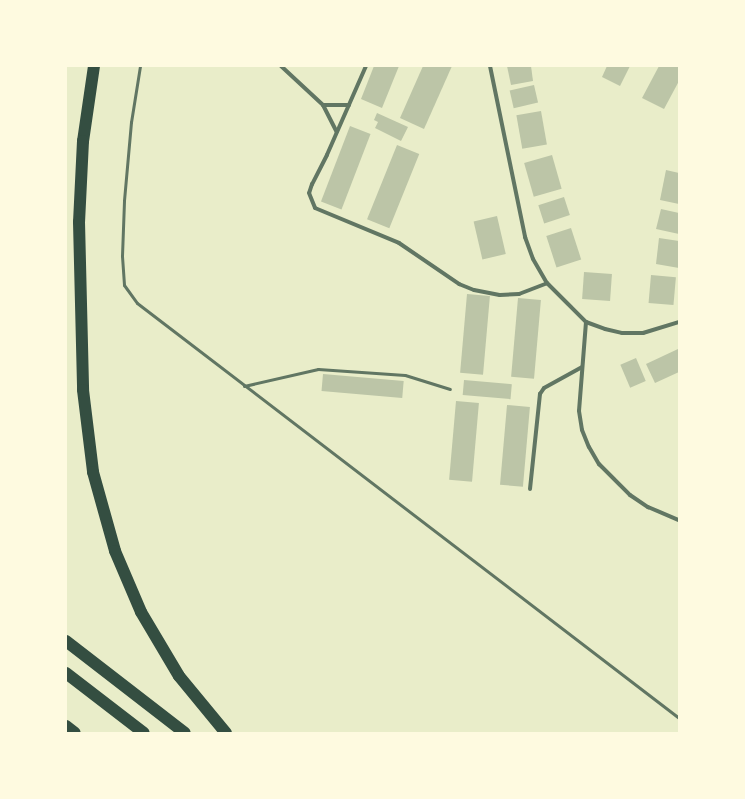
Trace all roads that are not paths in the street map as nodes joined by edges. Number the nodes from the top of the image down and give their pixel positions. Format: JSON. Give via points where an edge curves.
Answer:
{"nodes":[{"id":1,"x":94,"y":66,"type":"edge"},
{"id":2,"x":140,"y":66,"type":"edge"},
{"id":3,"x":281,"y":66,"type":"edge"},
{"id":4,"x":366,"y":66,"type":"edge"},
{"id":5,"x":490,"y":66,"type":"edge"},
{"id":6,"x":323,"y":105,"type":"junction"},
{"id":7,"x":349,"y":105,"type":"junction"},
{"id":8,"x":338,"y":132,"type":"junction"},
{"id":9,"x":547,"y":282,"type":"junction"},
{"id":10,"x":586,"y":322,"type":"junction"},
{"id":11,"x":679,"y":322,"type":"edge"},
{"id":12,"x":582,"y":367,"type":"junction"},
{"id":13,"x":244,"y":386,"type":"junction"},
{"id":14,"x":450,"y":389,"type":"dead end"},
{"id":15,"x":530,"y":489,"type":"dead end"},
{"id":16,"x":679,"y":520,"type":"edge"},
{"id":17,"x":66,"y":642,"type":"edge"},
{"id":18,"x":66,"y":673,"type":"edge"},
{"id":19,"x":679,"y":718,"type":"edge"},
{"id":20,"x":66,"y":726,"type":"edge"},
{"id":21,"x":75,"y":733,"type":"edge"},
{"id":22,"x":144,"y":733,"type":"edge"},
{"id":23,"x":185,"y":733,"type":"edge"},
{"id":24,"x":226,"y":733,"type":"edge"}],
"edges":[{"from":1,"to":24,"type":"highway","via":[[83,141],[79,216],[83,390],[93,472],[115,551],[141,612],[179,676]]},
{"from":2,"to":13,"type":"lane","via":[[131,122],[124,201],[124,285],[137,303]]},
{"from":3,"to":6,"type":"street"},
{"from":4,"to":7,"type":"street"},
{"from":5,"to":9,"type":"street","via":[[525,237],[533,259]]},
{"from":6,"to":7,"type":"street"},
{"from":6,"to":8,"type":"street"},
{"from":7,"to":8,"type":"street"},
{"from":8,"to":9,"type":"street","via":[[312,184],[310,193],[315,208],[399,243],[459,284],[474,290],[500,295],[520,294]]},
{"from":9,"to":10,"type":"street"},
{"from":10,"to":11,"type":"street","via":[[622,333],[643,333]]},
{"from":10,"to":12,"type":"street"},
{"from":12,"to":15,"type":"street","via":[[544,388],[540,394]]},
{"from":12,"to":16,"type":"street","via":[[579,411],[582,430],[599,464],[630,494],[648,507]]},
{"from":13,"to":14,"type":"lane","via":[[318,369],[405,375]]},
{"from":13,"to":19,"type":"lane"},
{"from":17,"to":23,"type":"highway"},
{"from":18,"to":22,"type":"highway"},
{"from":20,"to":21,"type":"highway"}]}
